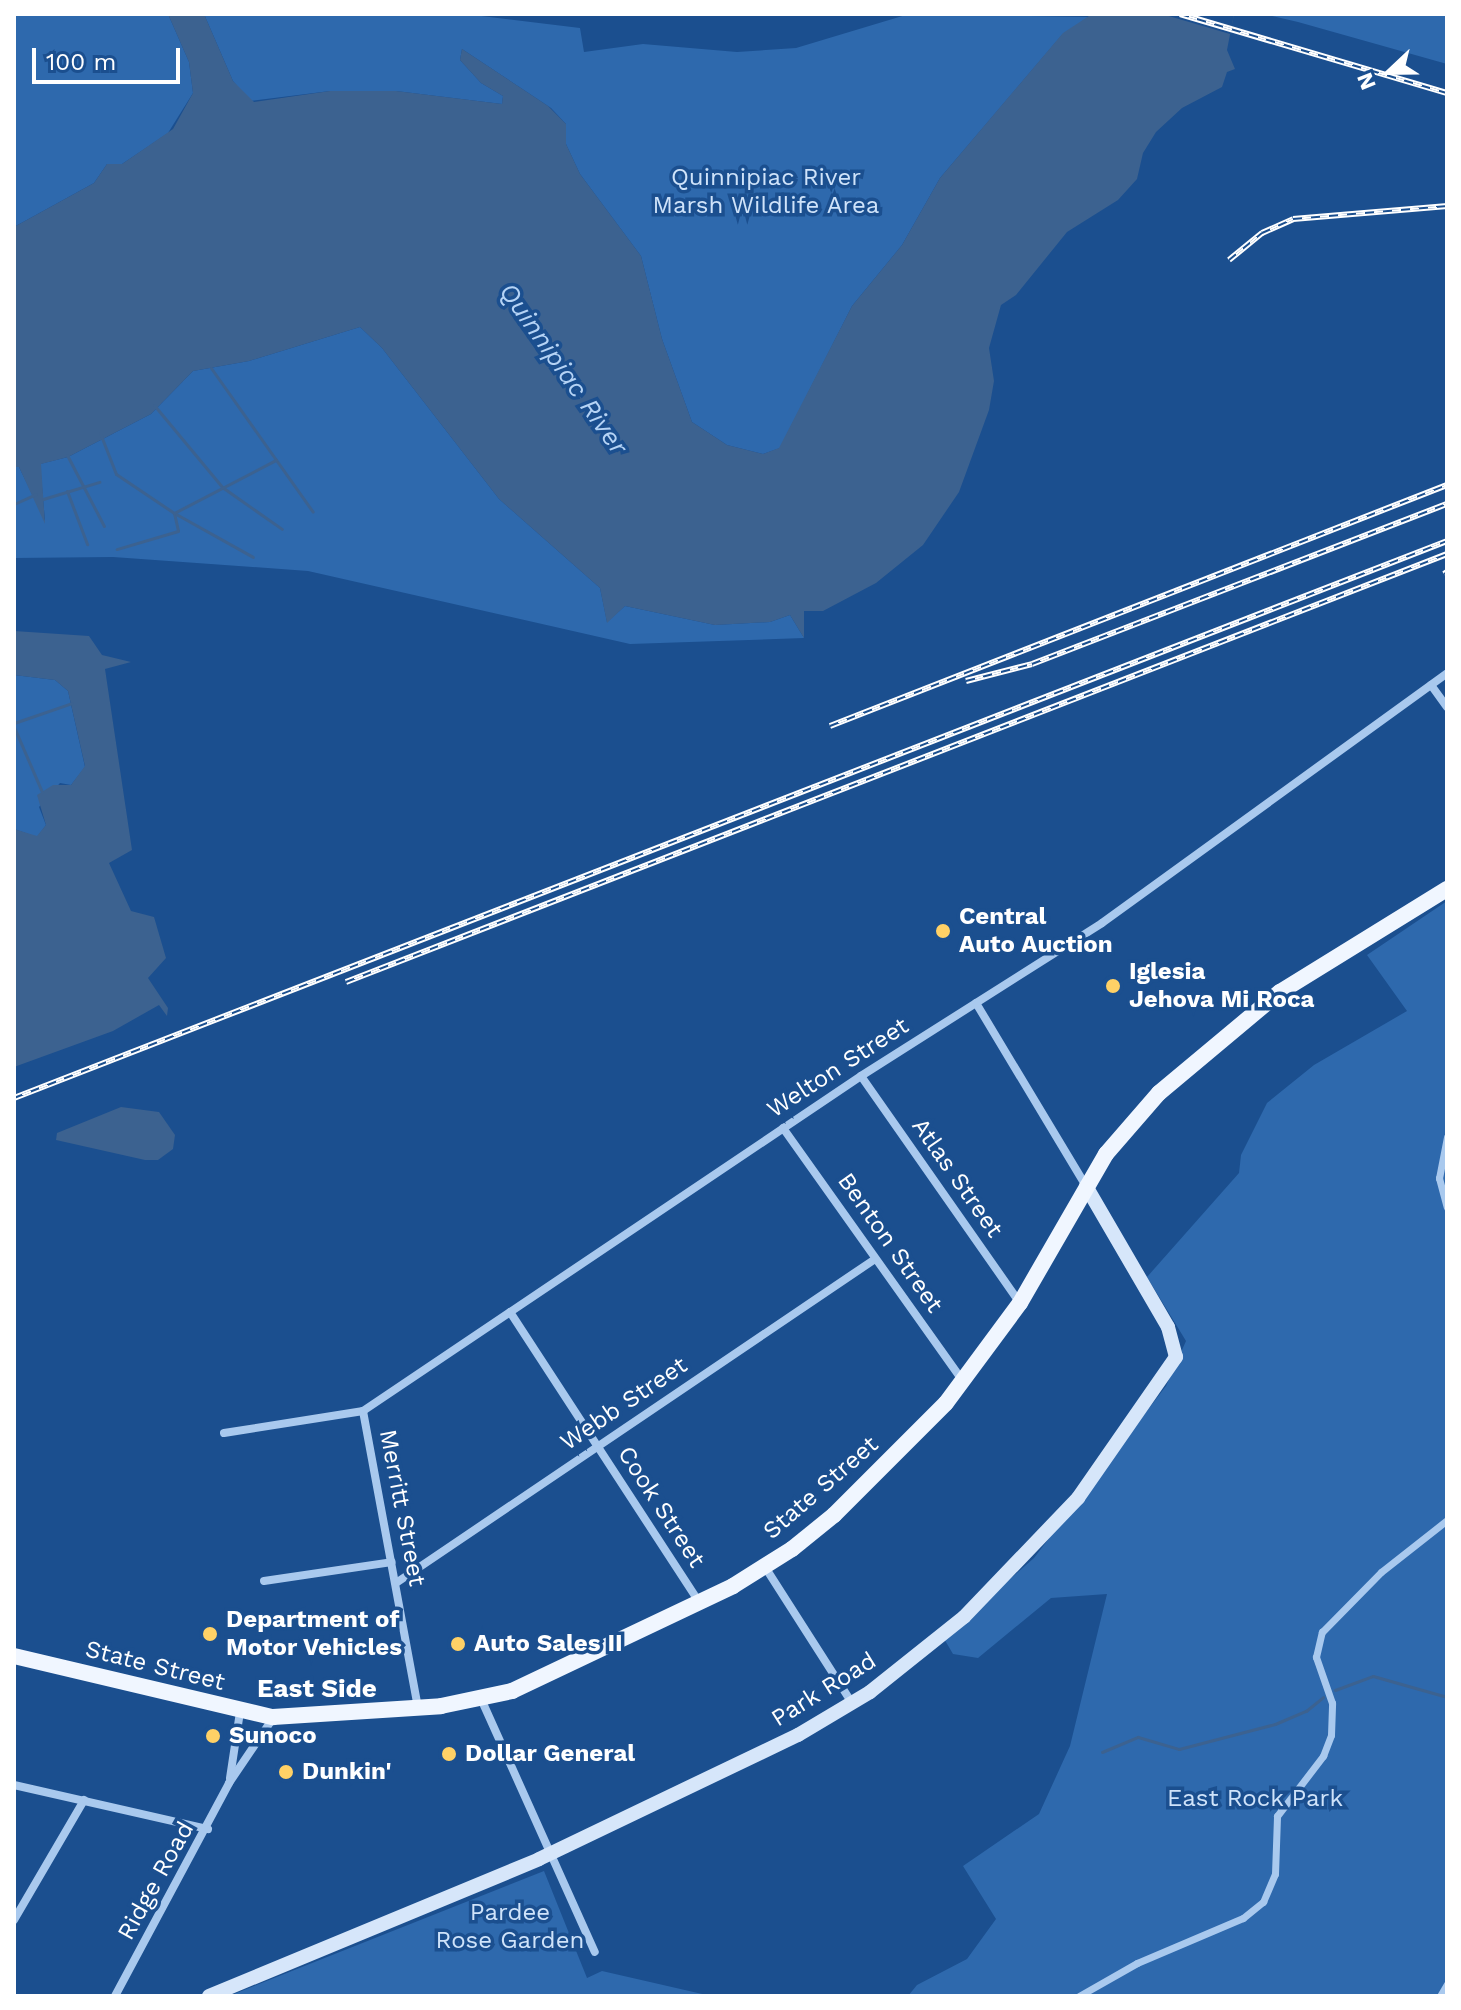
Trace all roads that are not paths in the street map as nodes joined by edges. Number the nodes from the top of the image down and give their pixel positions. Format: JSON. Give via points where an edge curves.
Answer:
{"nodes":[{"id":1,"x":1447,"y":673,"type":"edge"},
{"id":2,"x":1431,"y":685,"type":"junction"},
{"id":3,"x":1447,"y":707,"type":"edge"},
{"id":4,"x":1447,"y":889,"type":"edge"},
{"id":5,"x":976,"y":1003,"type":"junction"},
{"id":6,"x":861,"y":1076,"type":"junction"},
{"id":7,"x":783,"y":1128,"type":"junction"},
{"id":8,"x":1447,"y":1137,"type":"edge"},
{"id":9,"x":1086,"y":1186,"type":"junction"},
{"id":10,"x":1447,"y":1207,"type":"edge"},
{"id":11,"x":875,"y":1259,"type":"junction"},
{"id":12,"x":1020,"y":1303,"type":"junction"},
{"id":13,"x":510,"y":1312,"type":"junction"},
{"id":14,"x":964,"y":1381,"type":"junction"},
{"id":15,"x":363,"y":1411,"type":"junction"},
{"id":16,"x":224,"y":1433,"type":"dead end"},
{"id":17,"x":597,"y":1446,"type":"junction"},
{"id":18,"x":1447,"y":1520,"type":"edge"},
{"id":19,"x":392,"y":1562,"type":"junction"},
{"id":20,"x":765,"y":1567,"type":"junction"},
{"id":21,"x":264,"y":1581,"type":"dead end"},
{"id":22,"x":396,"y":1583,"type":"junction"},
{"id":23,"x":700,"y":1603,"type":"junction"},
{"id":24,"x":14,"y":1656,"type":"edge"},
{"id":25,"x":482,"y":1701,"type":"junction"},
{"id":26,"x":852,"y":1704,"type":"junction"},
{"id":27,"x":418,"y":1707,"type":"junction"},
{"id":28,"x":240,"y":1712,"type":"junction"},
{"id":29,"x":273,"y":1717,"type":"junction"},
{"id":30,"x":229,"y":1783,"type":"junction"},
{"id":31,"x":14,"y":1785,"type":"edge"},
{"id":32,"x":84,"y":1800,"type":"junction"},
{"id":33,"x":208,"y":1829,"type":"junction"},
{"id":34,"x":552,"y":1853,"type":"junction"},
{"id":35,"x":14,"y":1920,"type":"edge"},
{"id":36,"x":595,"y":1952,"type":"dead end"},
{"id":37,"x":1447,"y":1984,"type":"edge"},
{"id":38,"x":115,"y":1996,"type":"edge"},
{"id":39,"x":209,"y":1996,"type":"edge"},
{"id":40,"x":1079,"y":1996,"type":"edge"},
{"id":41,"x":1440,"y":1996,"type":"edge"}],
"edges":[{"from":1,"to":2,"type":"street","name":"Welton Street"},
{"from":2,"to":3,"type":"street"},
{"from":2,"to":5,"type":"street","name":"Welton Street","via":[[1198,857]]},
{"from":4,"to":9,"type":"main road","name":"State Street","via":[[1310,971],[1223,1036],[1145,1106]]},
{"from":5,"to":6,"type":"street","name":"Welton Street"},
{"from":5,"to":9,"type":"street"},
{"from":6,"to":7,"type":"street","name":"Welton Street"},
{"from":6,"to":12,"type":"street","name":"Atlas Street"},
{"from":7,"to":11,"type":"street","name":"Benton Street"},
{"from":7,"to":13,"type":"street","name":"Welton Street"},
{"from":8,"to":10,"type":"street","via":[[1439,1178]]},
{"from":9,"to":12,"type":"main road","name":"State Street"},
{"from":9,"to":26,"type":"main road","name":"Park Road","via":[[1164,1319],[1176,1357],[1109,1459],[1046,1534],[964,1617]]},
{"from":11,"to":14,"type":"street","name":"Benton Street"},
{"from":11,"to":17,"type":"street","name":"Webb Street"},
{"from":12,"to":14,"type":"main road","name":"State Street"},
{"from":13,"to":15,"type":"street","name":"Welton Street"},
{"from":13,"to":17,"type":"street","name":"Cook Street"},
{"from":14,"to":20,"type":"main road","name":"State Street","via":[[851,1499]]},
{"from":15,"to":16,"type":"street","name":"Welton Street"},
{"from":15,"to":19,"type":"street","name":"Merritt Street"},
{"from":17,"to":22,"type":"street","name":"Webb Street"},
{"from":17,"to":23,"type":"street","name":"Cook Street"},
{"from":18,"to":40,"type":"street","via":[[1381,1572],[1322,1632],[1316,1657],[1332,1703],[1331,1735],[1323,1756],[1277,1816],[1275,1874],[1263,1902],[1243,1918],[1137,1963]]},
{"from":19,"to":21,"type":"street"},
{"from":19,"to":22,"type":"street","name":"Merritt Street"},
{"from":20,"to":23,"type":"main road","name":"State Street"},
{"from":20,"to":26,"type":"street"},
{"from":22,"to":27,"type":"street","name":"Merritt Street"},
{"from":23,"to":25,"type":"main road","name":"State Street"},
{"from":24,"to":28,"type":"main road","name":"State Street"},
{"from":25,"to":27,"type":"main road","name":"State Street"},
{"from":25,"to":34,"type":"street"},
{"from":26,"to":34,"type":"main road","name":"Park Road"},
{"from":27,"to":29,"type":"main road","name":"State Street"},
{"from":28,"to":29,"type":"main road","name":"State Street"},
{"from":28,"to":30,"type":"street","name":"Ridge Road"},
{"from":29,"to":30,"type":"street","name":"Ridge Road"},
{"from":30,"to":33,"type":"street","name":"Ridge Road"},
{"from":31,"to":32,"type":"street"},
{"from":32,"to":33,"type":"street"},
{"from":32,"to":35,"type":"street"},
{"from":33,"to":38,"type":"street","name":"Ridge Road"},
{"from":34,"to":36,"type":"street"},
{"from":34,"to":39,"type":"main road","name":"Park Road"},
{"from":37,"to":41,"type":"street"}]}
